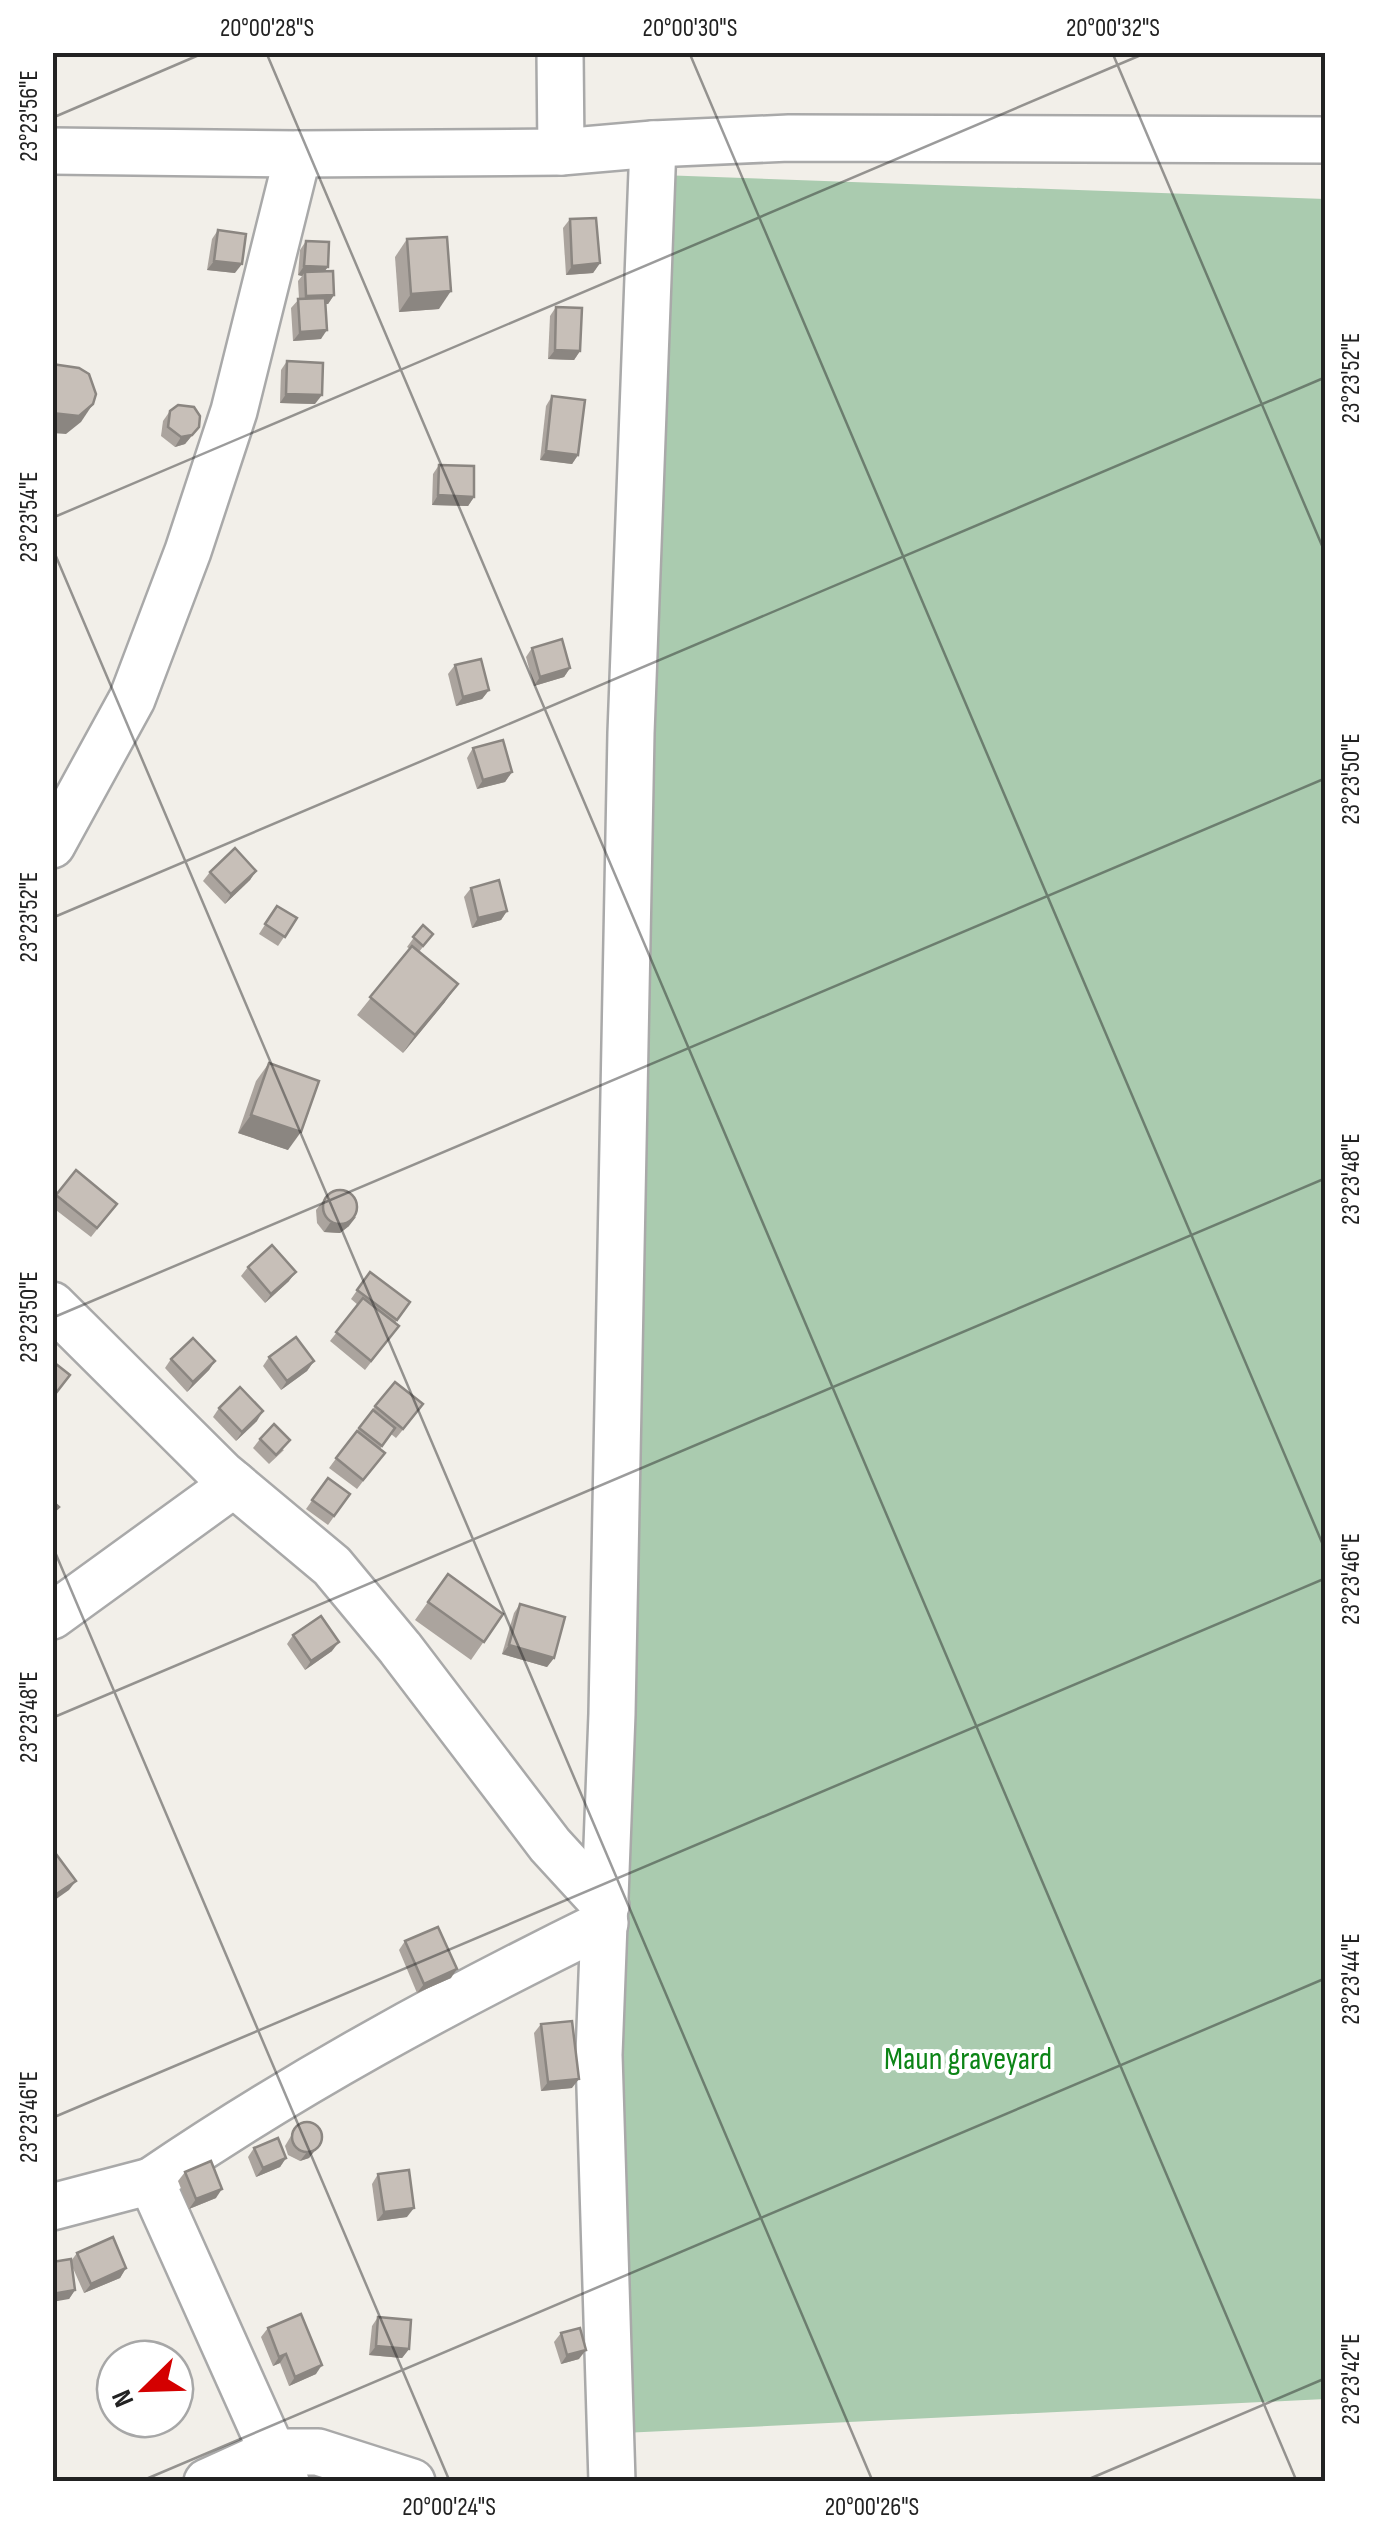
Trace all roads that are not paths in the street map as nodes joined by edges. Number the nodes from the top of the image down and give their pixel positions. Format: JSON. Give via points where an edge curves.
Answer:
{"nodes":[{"id":1,"x":560,"y":52,"type":"edge"},
{"id":2,"x":1326,"y":140,"type":"edge"},
{"id":3,"x":653,"y":144,"type":"junction"},
{"id":4,"x":52,"y":151,"type":"edge"},
{"id":5,"x":560,"y":152,"type":"junction"},
{"id":6,"x":298,"y":154,"type":"junction"},
{"id":7,"x":52,"y":845,"type":"edge"},
{"id":8,"x":52,"y":1305,"type":"edge"},
{"id":9,"x":234,"y":1484,"type":"junction"},
{"id":10,"x":52,"y":1616,"type":"edge"},
{"id":11,"x":605,"y":1914,"type":"junction"},
{"id":12,"x":151,"y":2181,"type":"junction"},
{"id":13,"x":52,"y":2207,"type":"edge"},
{"id":14,"x":280,"y":2467,"type":"edge"},
{"id":15,"x":206,"y":2482,"type":"edge"},
{"id":16,"x":412,"y":2482,"type":"edge"},
{"id":17,"x":612,"y":2482,"type":"edge"}],
"edges":[{"from":1,"to":5,"type":"street"},
{"from":2,"to":3,"type":"street","via":[[789,138]]},
{"from":3,"to":5,"type":"street"},
{"from":3,"to":11,"type":"street","via":[[631,733]]},
{"from":4,"to":6,"type":"street"},
{"from":5,"to":6,"type":"street"},
{"from":6,"to":7,"type":"street","via":[[234,412],[188,551],[132,699]]},
{"from":8,"to":9,"type":"street"},
{"from":9,"to":10,"type":"street"},
{"from":9,"to":11,"type":"street","via":[[332,1566]]},
{"from":11,"to":12,"type":"street","via":[[337,2062]]},
{"from":11,"to":17,"type":"street","via":[[600,2055]]},
{"from":12,"to":13,"type":"street"},
{"from":12,"to":14,"type":"street"},
{"from":14,"to":15,"type":"street"},
{"from":14,"to":16,"type":"street","via":[[318,2452]]}]}
